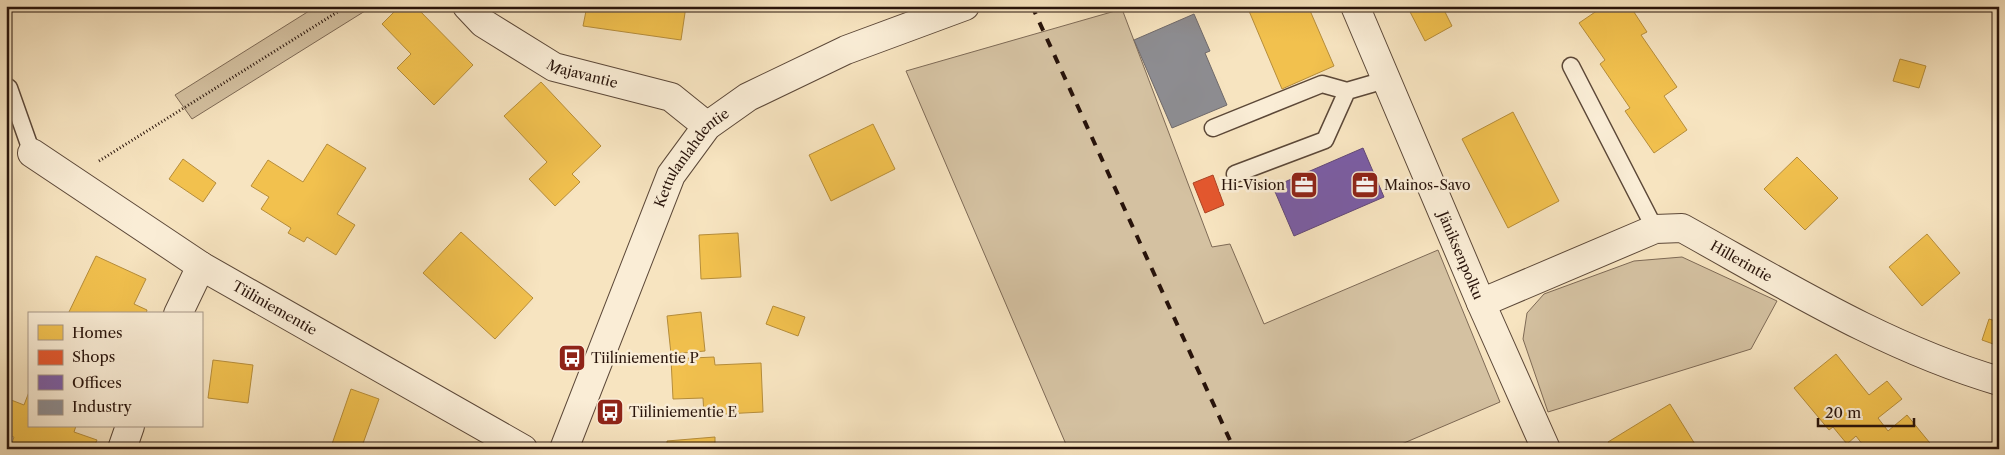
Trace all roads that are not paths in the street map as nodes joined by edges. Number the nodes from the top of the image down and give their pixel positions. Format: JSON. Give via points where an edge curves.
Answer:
{"nodes":[{"id":1,"x":467,"y":6,"type":"edge"},
{"id":2,"x":965,"y":6,"type":"edge"},
{"id":3,"x":1355,"y":6,"type":"edge"},
{"id":4,"x":1571,"y":66,"type":"dead end"},
{"id":5,"x":1385,"y":80,"type":"junction"},
{"id":6,"x":6,"y":86,"type":"edge"},
{"id":7,"x":1347,"y":91,"type":"junction"},
{"id":8,"x":707,"y":126,"type":"junction"},
{"id":9,"x":1213,"y":128,"type":"dead end"},
{"id":10,"x":32,"y":153,"type":"joint"},
{"id":11,"x":1235,"y":174,"type":"dead end"},
{"id":12,"x":1656,"y":229,"type":"junction"},
{"id":13,"x":201,"y":266,"type":"junction"},
{"id":14,"x":1481,"y":303,"type":"junction"},
{"id":15,"x":179,"y":312,"type":"edge"},
{"id":16,"x":1999,"y":382,"type":"edge"},
{"id":17,"x":129,"y":428,"type":"edge"},
{"id":18,"x":122,"y":449,"type":"edge"},
{"id":19,"x":524,"y":449,"type":"edge"},
{"id":20,"x":564,"y":449,"type":"edge"},
{"id":21,"x":1546,"y":449,"type":"edge"}],
"edges":[{"from":1,"to":8,"type":"street","name":"Majavantie","via":[[483,23],[554,67],[671,97]]},
{"from":2,"to":8,"type":"street","name":"Kettulanlahdentie","via":[[846,50],[748,97]]},
{"from":3,"to":5,"type":"street","name":"Jäniksenpolku"},
{"from":4,"to":12,"type":"lane"},
{"from":5,"to":7,"type":"lane"},
{"from":5,"to":14,"type":"street","name":"Jäniksenpolku"},
{"from":6,"to":10,"type":"lane"},
{"from":7,"to":9,"type":"lane","via":[[1322,84]]},
{"from":7,"to":11,"type":"lane","via":[[1325,140]]},
{"from":8,"to":20,"type":"street","name":"Kettulanlahdentie","via":[[671,175]]},
{"from":10,"to":13,"type":"street","name":"Tiiliniementie"},
{"from":12,"to":14,"type":"street","name":"Hillerintie"},
{"from":12,"to":16,"type":"street","name":"Hillerintie","via":[[1682,228],[1862,326],[1957,369]]},
{"from":13,"to":15,"type":"street"},
{"from":13,"to":19,"type":"street","name":"Tiiliniementie"},
{"from":14,"to":21,"type":"street","name":"Jäniksenpolku"},
{"from":17,"to":18,"type":"street"}]}
